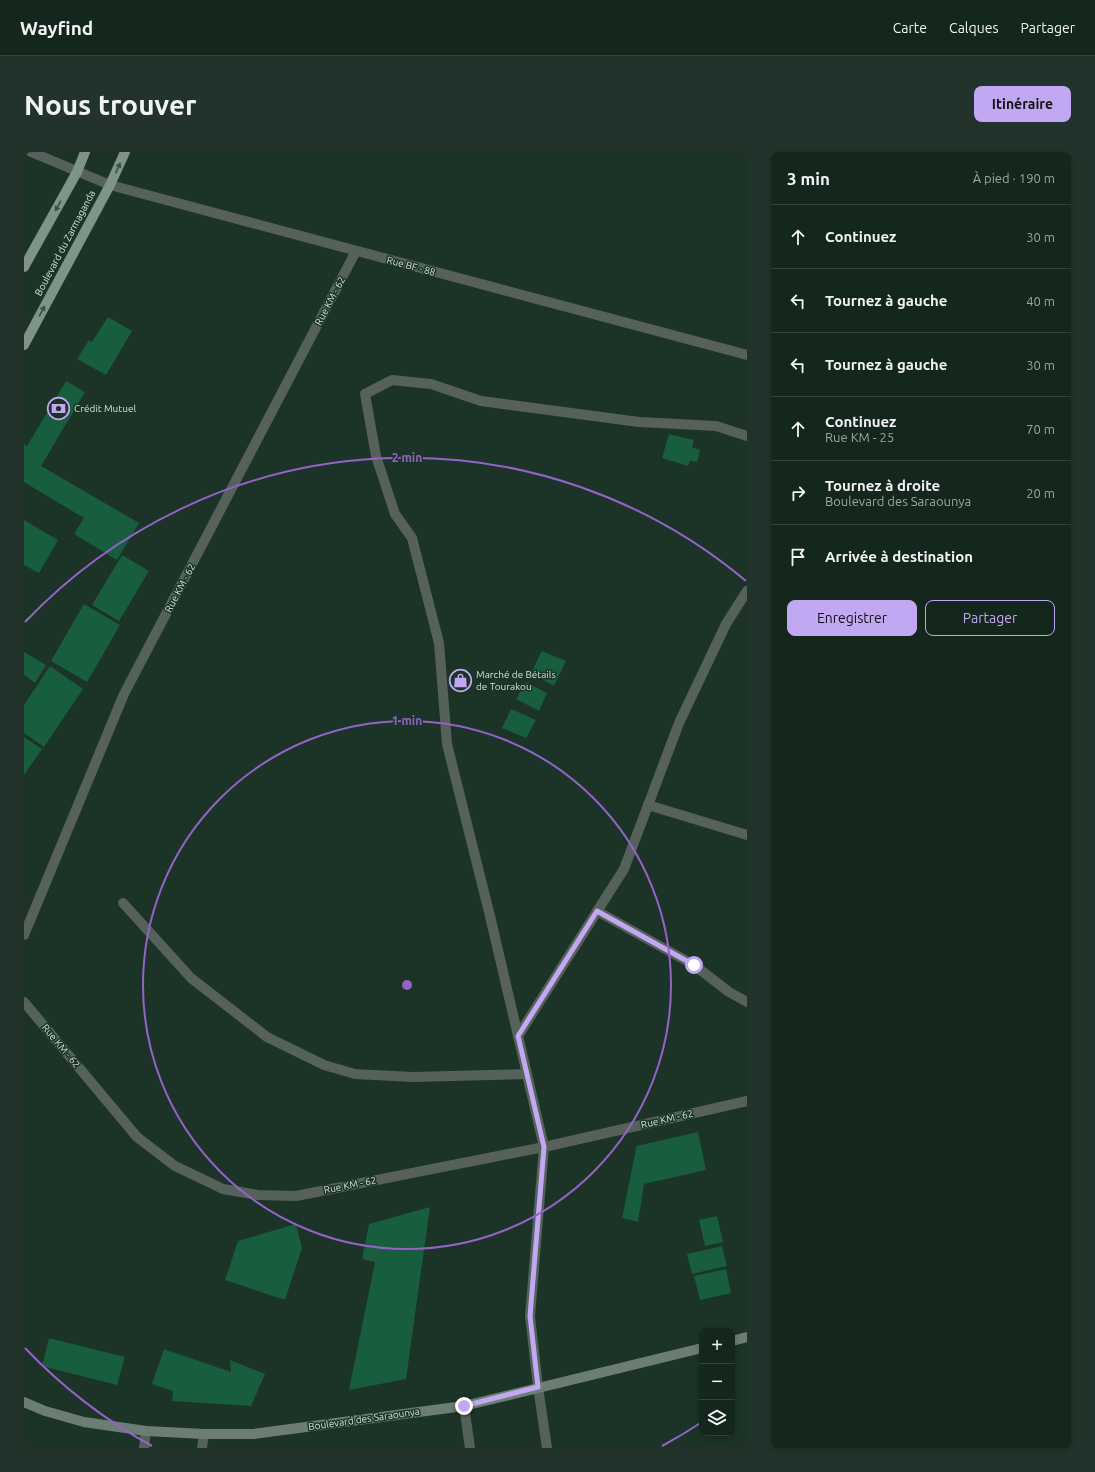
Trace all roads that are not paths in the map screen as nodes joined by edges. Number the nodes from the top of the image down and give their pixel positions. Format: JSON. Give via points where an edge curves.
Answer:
{"nodes":[{"id":1,"x":31,"y":152,"type":"edge"},
{"id":2,"x":86,"y":152,"type":"edge"},
{"id":3,"x":125,"y":152,"type":"edge"},
{"id":4,"x":77,"y":172,"type":"junction"},
{"id":5,"x":110,"y":185,"type":"junction"},
{"id":6,"x":356,"y":251,"type":"junction"},
{"id":7,"x":24,"y":266,"type":"edge"},
{"id":8,"x":24,"y":345,"type":"edge"},
{"id":9,"x":747,"y":356,"type":"edge"},
{"id":10,"x":747,"y":436,"type":"edge"},
{"id":11,"x":747,"y":591,"type":"edge"},
{"id":12,"x":648,"y":804,"type":"junction"},
{"id":13,"x":747,"y":835,"type":"edge"},
{"id":14,"x":123,"y":903,"type":"dead end"},
{"id":15,"x":597,"y":911,"type":"junction"},
{"id":16,"x":24,"y":935,"type":"edge"},
{"id":17,"x":24,"y":1002,"type":"edge"},
{"id":18,"x":747,"y":1002,"type":"edge"},
{"id":19,"x":518,"y":1036,"type":"junction"},
{"id":20,"x":527,"y":1074,"type":"junction"},
{"id":21,"x":747,"y":1101,"type":"edge"},
{"id":22,"x":544,"y":1147,"type":"junction"},
{"id":23,"x":747,"y":1337,"type":"edge"},
{"id":24,"x":735,"y":1340,"type":"edge"},
{"id":25,"x":699,"y":1349,"type":"edge"},
{"id":26,"x":538,"y":1387,"type":"junction"},
{"id":27,"x":24,"y":1402,"type":"edge"},
{"id":28,"x":464,"y":1406,"type":"junction"},
{"id":29,"x":146,"y":1431,"type":"junction"},
{"id":30,"x":204,"y":1434,"type":"junction"},
{"id":31,"x":144,"y":1448,"type":"edge"},
{"id":32,"x":202,"y":1448,"type":"edge"},
{"id":33,"x":470,"y":1448,"type":"edge"},
{"id":34,"x":547,"y":1448,"type":"edge"}],
"edges":[{"from":1,"to":4,"type":"street","name":"Rue BF - 88"},
{"from":2,"to":4,"type":"main road"},
{"from":5,"to":3,"type":"main road","name":"Boulevard du Zarmaganda","one_way":true},
{"from":4,"to":5,"type":"street","name":"Rue BF - 88"},
{"from":4,"to":7,"type":"main road","one_way":true},
{"from":5,"to":6,"type":"street","name":"Rue BF - 88"},
{"from":8,"to":5,"type":"main road","name":"Boulevard du Zarmaganda","one_way":true},
{"from":6,"to":9,"type":"street","name":"Rue BF - 88"},
{"from":6,"to":16,"type":"street","name":"Rue KM - 62","via":[[124,694]]},
{"from":10,"to":19,"type":"street","via":[[716,426],[639,422],[481,400],[431,384],[392,380],[365,394],[376,456],[395,514],[412,538],[439,643],[447,744]]},
{"from":11,"to":12,"type":"street","via":[[726,624],[679,723]]},
{"from":12,"to":13,"type":"street"},
{"from":12,"to":15,"type":"street","via":[[624,869]]},
{"from":14,"to":20,"type":"street","via":[[191,978],[267,1037],[324,1064],[355,1074],[413,1077]]},
{"from":15,"to":18,"type":"street","via":[[694,965],[728,992]]},
{"from":15,"to":19,"type":"street"},
{"from":17,"to":22,"type":"street","name":"Rue KM - 62","via":[[137,1137],[175,1166],[223,1189],[258,1195],[296,1196]]},
{"from":19,"to":20,"type":"street"},
{"from":20,"to":22,"type":"street"},
{"from":21,"to":22,"type":"street","name":"Rue KM - 62"},
{"from":22,"to":26,"type":"street","via":[[530,1316]]},
{"from":23,"to":24,"type":"main road"},
{"from":25,"to":26,"type":"main road","name":"Boulevard des Saraounya"},
{"from":26,"to":28,"type":"main road","name":"Boulevard des Saraounya"},
{"from":26,"to":34,"type":"street"},
{"from":27,"to":29,"type":"main road","name":"Boulevard des Saraounya","via":[[84,1422]]},
{"from":28,"to":30,"type":"main road","name":"Boulevard des Saraounya","via":[[253,1434]]},
{"from":28,"to":33,"type":"street"},
{"from":29,"to":30,"type":"main road","name":"Boulevard des Saraounya"},
{"from":29,"to":31,"type":"street"},
{"from":30,"to":32,"type":"street"}]}
